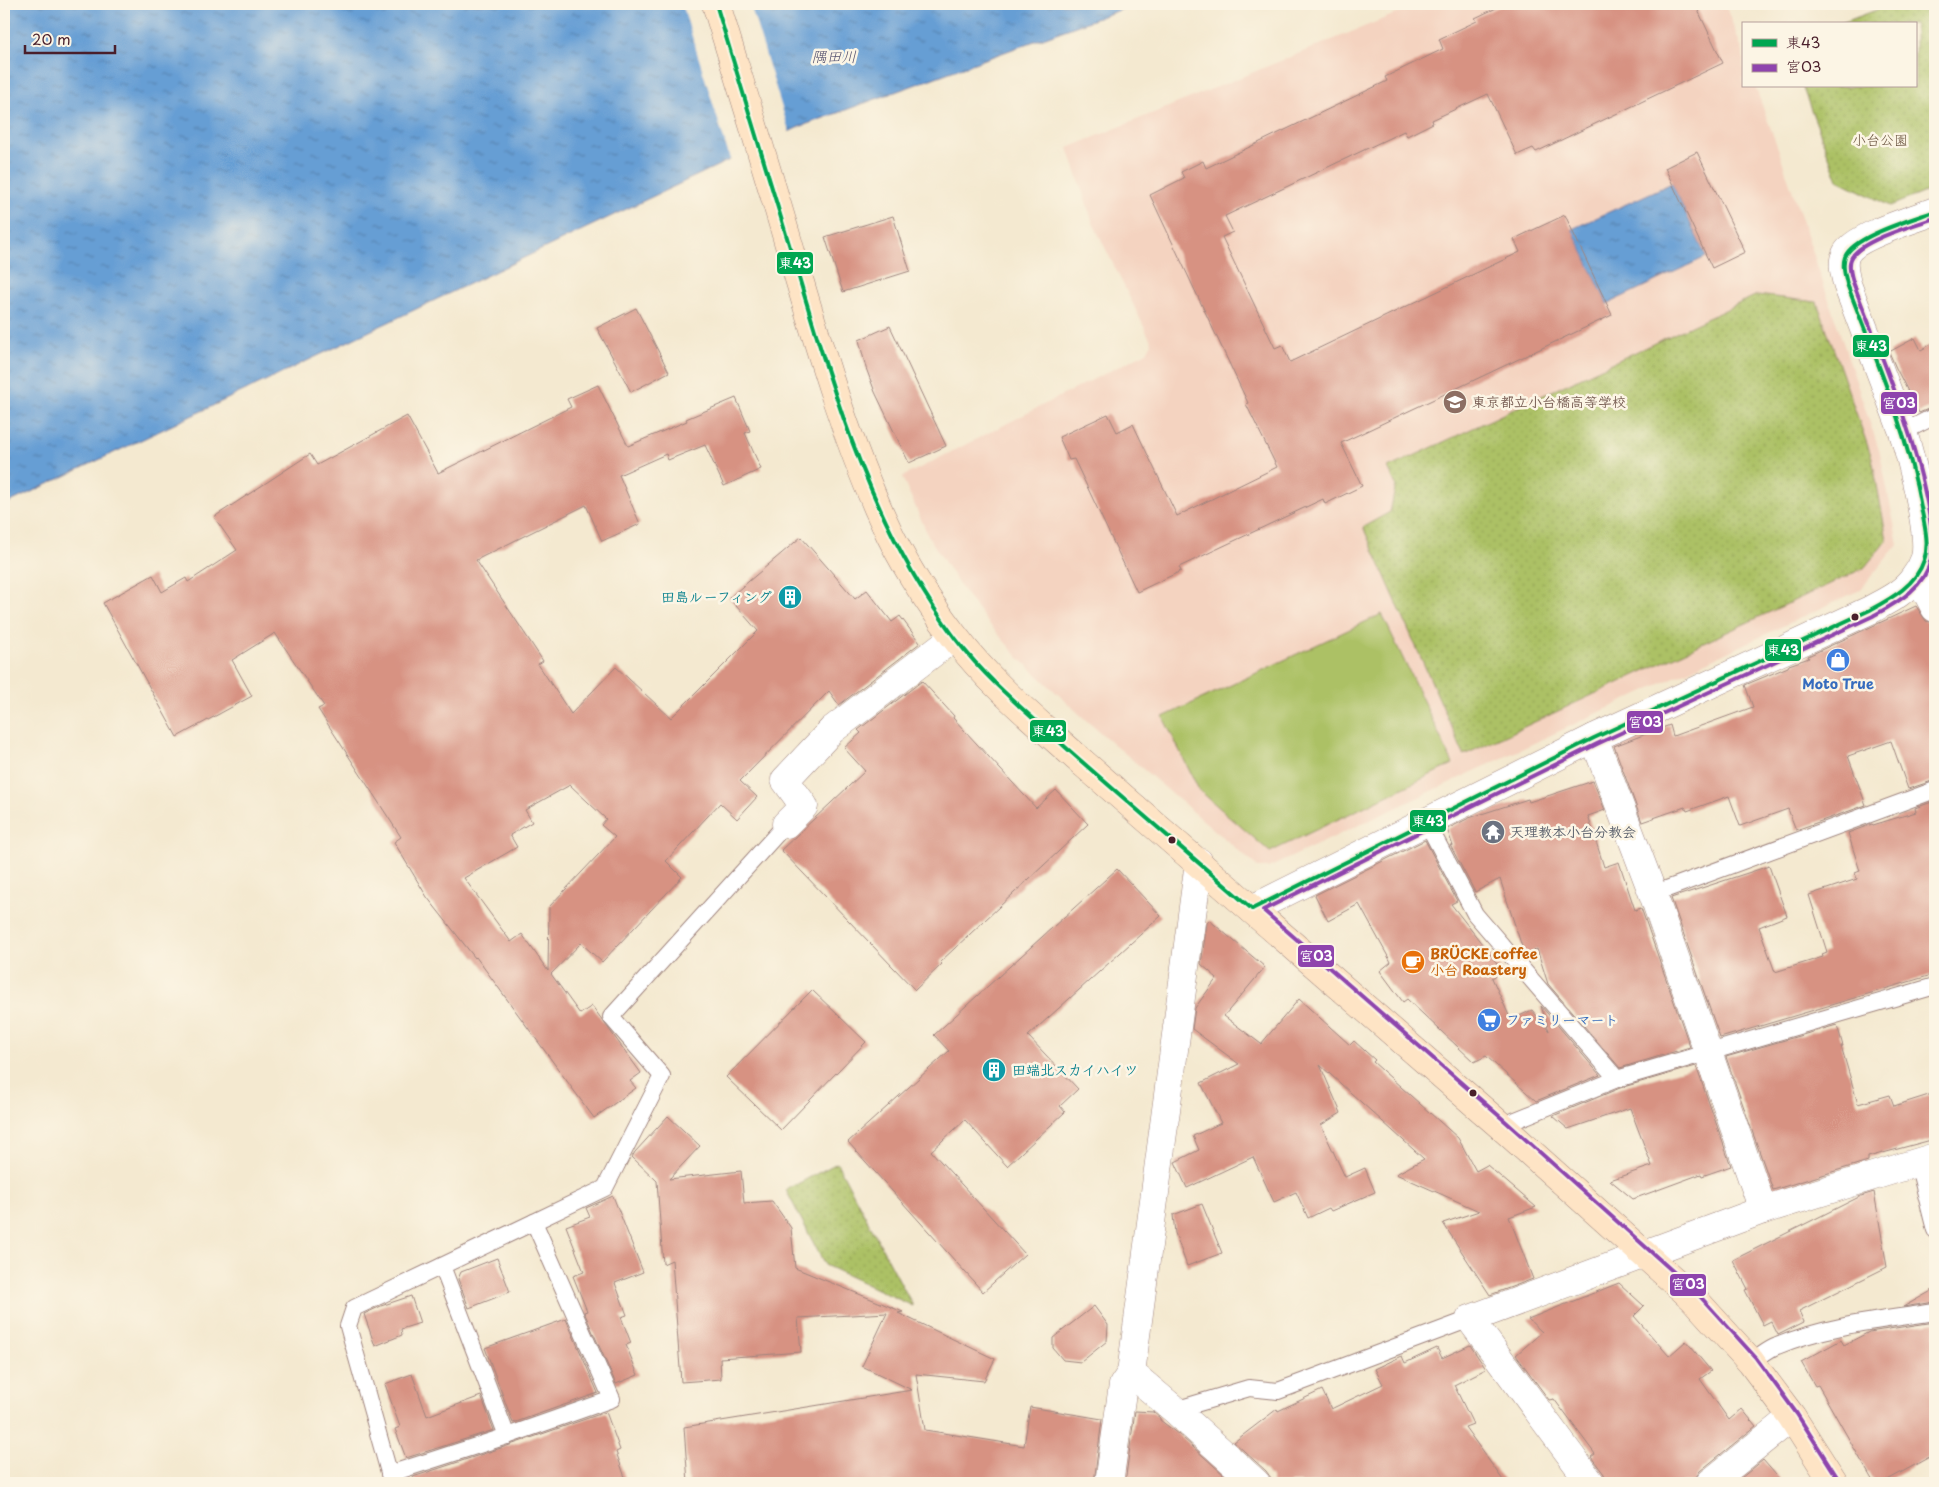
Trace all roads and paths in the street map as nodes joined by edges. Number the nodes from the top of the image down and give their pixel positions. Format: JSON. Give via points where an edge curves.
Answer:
{"nodes":[{"id":1,"x":716,"y":4,"type":"edge"},
{"id":2,"x":1935,"y":211,"type":"edge"},
{"id":3,"x":1935,"y":416,"type":"edge"},
{"id":4,"x":1903,"y":432,"type":"junction"},
{"id":5,"x":1928,"y":592,"type":"edge"},
{"id":6,"x":954,"y":637,"type":"junction"},
{"id":7,"x":1594,"y":738,"type":"junction"},
{"id":8,"x":1935,"y":790,"type":"edge"},
{"id":9,"x":1426,"y":821,"type":"junction"},
{"id":10,"x":786,"y":824,"type":"joint"},
{"id":11,"x":1199,"y":862,"type":"junction"},
{"id":12,"x":1653,"y":894,"type":"junction"},
{"id":13,"x":1252,"y":909,"type":"junction"},
{"id":14,"x":1935,"y":986,"type":"edge"},
{"id":15,"x":1708,"y":1053,"type":"junction"},
{"id":16,"x":1617,"y":1079,"type":"junction"},
{"id":17,"x":1501,"y":1126,"type":"junction"},
{"id":18,"x":1927,"y":1160,"type":"edge"},
{"id":19,"x":1763,"y":1210,"type":"junction"},
{"id":20,"x":534,"y":1222,"type":"junction"},
{"id":21,"x":1935,"y":1230,"type":"edge"},
{"id":22,"x":1644,"y":1253,"type":"junction"},
{"id":23,"x":442,"y":1266,"type":"junction"},
{"id":24,"x":1935,"y":1312,"type":"edge"},
{"id":25,"x":1470,"y":1319,"type":"junction"},
{"id":26,"x":1752,"y":1362,"type":"junction"},
{"id":27,"x":1131,"y":1373,"type":"junction"},
{"id":28,"x":1175,"y":1410,"type":"junction"},
{"id":29,"x":1792,"y":1417,"type":"junction"},
{"id":30,"x":507,"y":1436,"type":"junction"},
{"id":31,"x":390,"y":1478,"type":"edge"},
{"id":32,"x":1109,"y":1483,"type":"edge"},
{"id":33,"x":1256,"y":1483,"type":"edge"},
{"id":34,"x":1591,"y":1483,"type":"edge"},
{"id":35,"x":1710,"y":1483,"type":"edge"},
{"id":36,"x":1834,"y":1483,"type":"edge"}],
"edges":[{"from":1,"to":6,"type":"main road","via":[[823,359],[853,447],[884,523],[924,594]]},
{"from":2,"to":4,"type":"street","via":[[1858,241],[1846,253],[1843,265],[1847,284]]},
{"from":3,"to":4,"type":"lane"},
{"from":4,"to":5,"type":"street","via":[[1926,533]]},
{"from":5,"to":7,"type":"street","via":[[1897,596]]},
{"from":6,"to":10,"type":"street","via":[[832,730],[785,780],[804,806]]},
{"from":6,"to":11,"type":"main road","via":[[1022,708]]},
{"from":7,"to":9,"type":"street"},
{"from":7,"to":12,"type":"street"},
{"from":8,"to":12,"type":"lane"},
{"from":9,"to":13,"type":"street"},
{"from":9,"to":16,"type":"lane","via":[[1475,914]]},
{"from":10,"to":20,"type":"lane","via":[[611,1018],[662,1076],[605,1188]]},
{"from":11,"to":13,"type":"main road"},
{"from":11,"to":27,"type":"street"},
{"from":12,"to":15,"type":"street"},
{"from":13,"to":17,"type":"main road"},
{"from":14,"to":15,"type":"lane"},
{"from":15,"to":16,"type":"lane"},
{"from":15,"to":19,"type":"street"},
{"from":16,"to":17,"type":"lane"},
{"from":17,"to":22,"type":"main road"},
{"from":18,"to":19,"type":"street"},
{"from":18,"to":21,"type":"lane"},
{"from":19,"to":22,"type":"street"},
{"from":20,"to":23,"type":"lane"},
{"from":20,"to":30,"type":"lane","via":[[612,1399]]},
{"from":22,"to":25,"type":"street"},
{"from":22,"to":26,"type":"main road"},
{"from":23,"to":30,"type":"lane"},
{"from":23,"to":31,"type":"lane","via":[[354,1308],[348,1326]]},
{"from":24,"to":26,"type":"lane","via":[[1849,1325],[1810,1335],[1777,1346]]},
{"from":25,"to":28,"type":"lane","via":[[1278,1391],[1249,1388]]},
{"from":25,"to":34,"type":"street"},
{"from":26,"to":29,"type":"main road"},
{"from":27,"to":28,"type":"street"},
{"from":27,"to":32,"type":"street","via":[[1123,1385]]},
{"from":28,"to":33,"type":"street"},
{"from":29,"to":35,"type":"street"},
{"from":29,"to":36,"type":"main road"},
{"from":30,"to":31,"type":"lane"}]}
